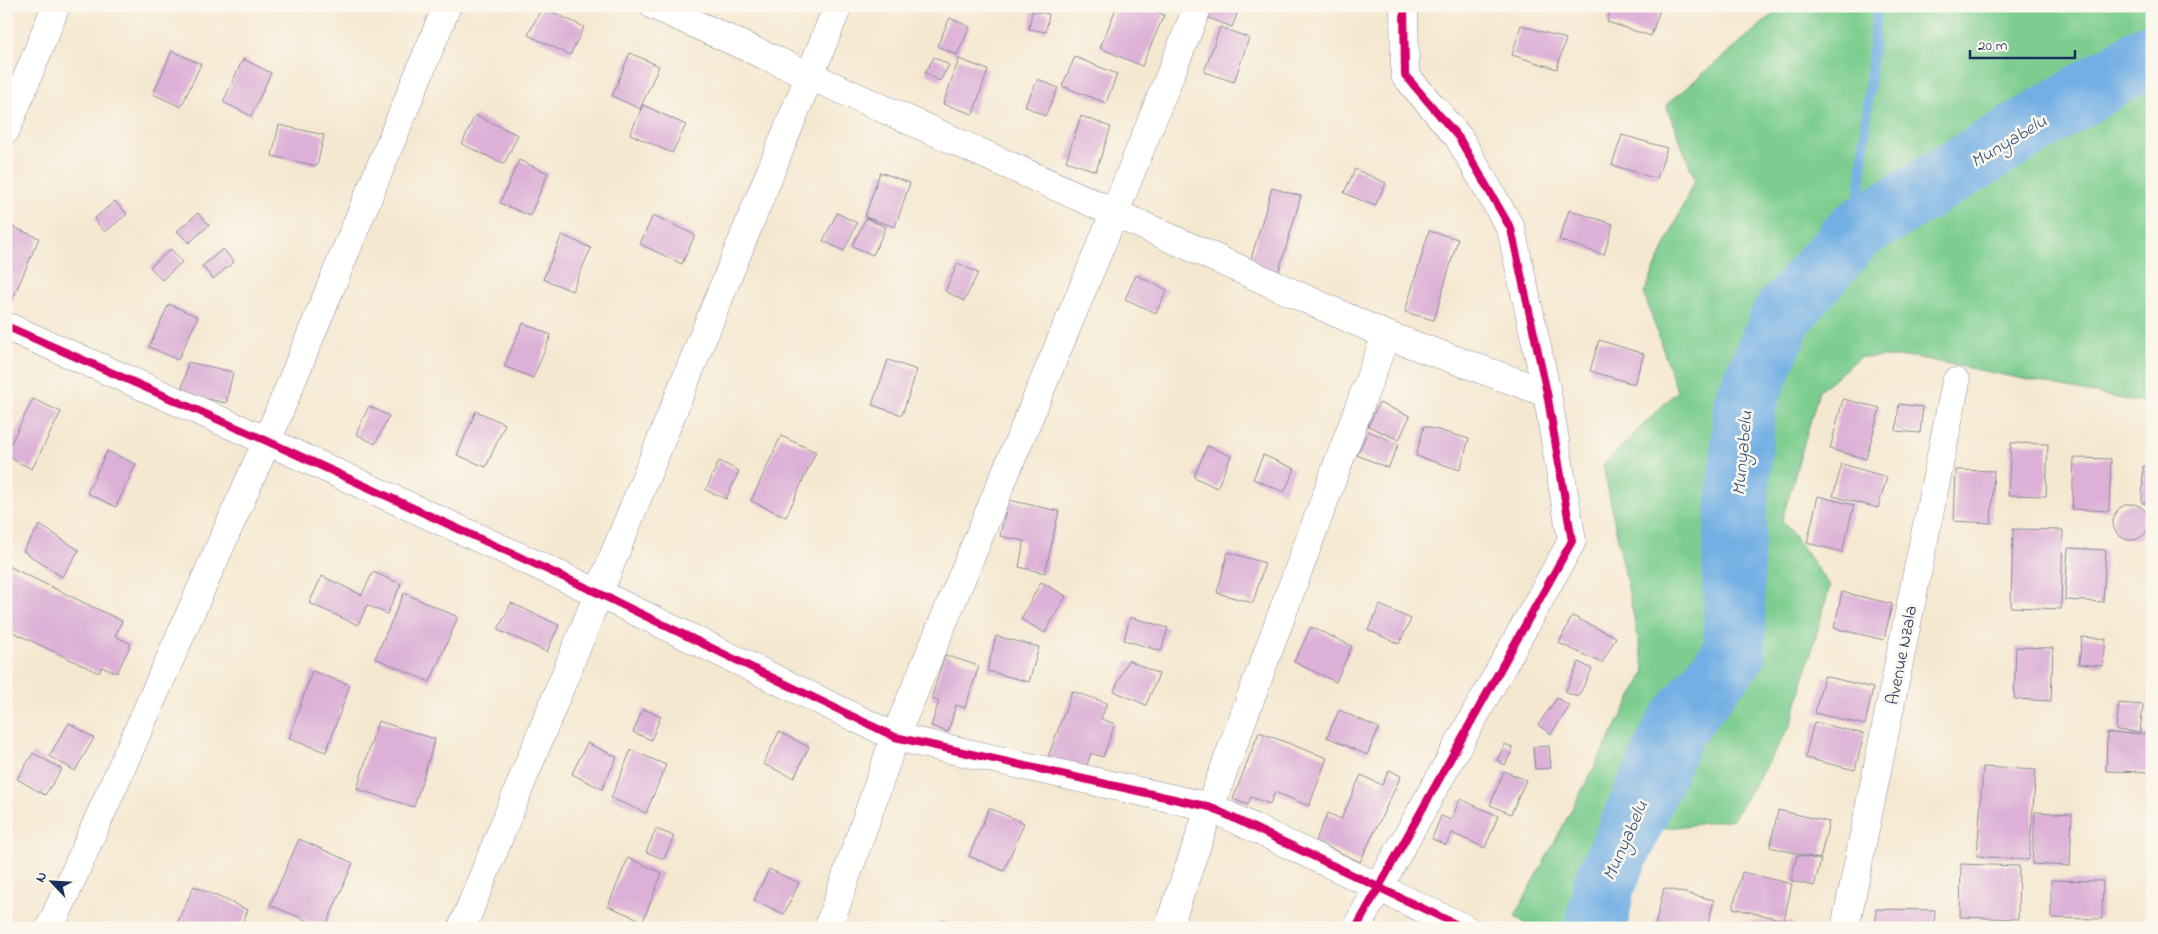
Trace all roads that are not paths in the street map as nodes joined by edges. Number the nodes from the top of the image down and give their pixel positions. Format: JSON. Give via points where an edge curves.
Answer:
{"nodes":[{"id":1,"x":56,"y":6,"type":"edge"},
{"id":2,"x":447,"y":6,"type":"edge"},
{"id":3,"x":656,"y":6,"type":"edge"},
{"id":4,"x":838,"y":6,"type":"edge"},
{"id":5,"x":1198,"y":6,"type":"edge"},
{"id":6,"x":1404,"y":6,"type":"edge"},
{"id":7,"x":810,"y":75,"type":"junction"},
{"id":8,"x":6,"y":130,"type":"edge"},
{"id":9,"x":1114,"y":214,"type":"junction"},
{"id":10,"x":6,"y":326,"type":"edge"},
{"id":11,"x":1386,"y":335,"type":"junction"},
{"id":12,"x":1956,"y":382,"type":"dead end"},
{"id":13,"x":1547,"y":393,"type":"junction"},
{"id":14,"x":268,"y":441,"type":"junction"},
{"id":15,"x":598,"y":593,"type":"junction"},
{"id":16,"x":895,"y":737,"type":"junction"},
{"id":17,"x":1210,"y":807,"type":"junction"},
{"id":18,"x":1377,"y":888,"type":"junction"},
{"id":19,"x":50,"y":928,"type":"edge"},
{"id":20,"x":462,"y":928,"type":"edge"},
{"id":21,"x":828,"y":928,"type":"edge"},
{"id":22,"x":1168,"y":928,"type":"edge"},
{"id":23,"x":1356,"y":928,"type":"edge"},
{"id":24,"x":1464,"y":928,"type":"edge"},
{"id":25,"x":1845,"y":928,"type":"edge"}],
"edges":[{"from":1,"to":8,"type":"street"},
{"from":2,"to":14,"type":"street"},
{"from":3,"to":7,"type":"street"},
{"from":4,"to":7,"type":"street"},
{"from":5,"to":9,"type":"street"},
{"from":6,"to":13,"type":"street","via":[[1405,75],[1459,138],[1511,229]]},
{"from":7,"to":9,"type":"street"},
{"from":7,"to":15,"type":"street"},
{"from":9,"to":11,"type":"street"},
{"from":9,"to":16,"type":"street"},
{"from":10,"to":14,"type":"street"},
{"from":11,"to":13,"type":"street"},
{"from":11,"to":17,"type":"street"},
{"from":12,"to":25,"type":"street","name":"Avenue Nzala"},
{"from":13,"to":18,"type":"street","via":[[1572,541]]},
{"from":14,"to":15,"type":"street"},
{"from":14,"to":19,"type":"street"},
{"from":15,"to":16,"type":"street"},
{"from":15,"to":20,"type":"street"},
{"from":16,"to":17,"type":"street"},
{"from":16,"to":21,"type":"street"},
{"from":17,"to":18,"type":"street"},
{"from":17,"to":22,"type":"street"},
{"from":18,"to":23,"type":"street"},
{"from":18,"to":24,"type":"street"}]}
